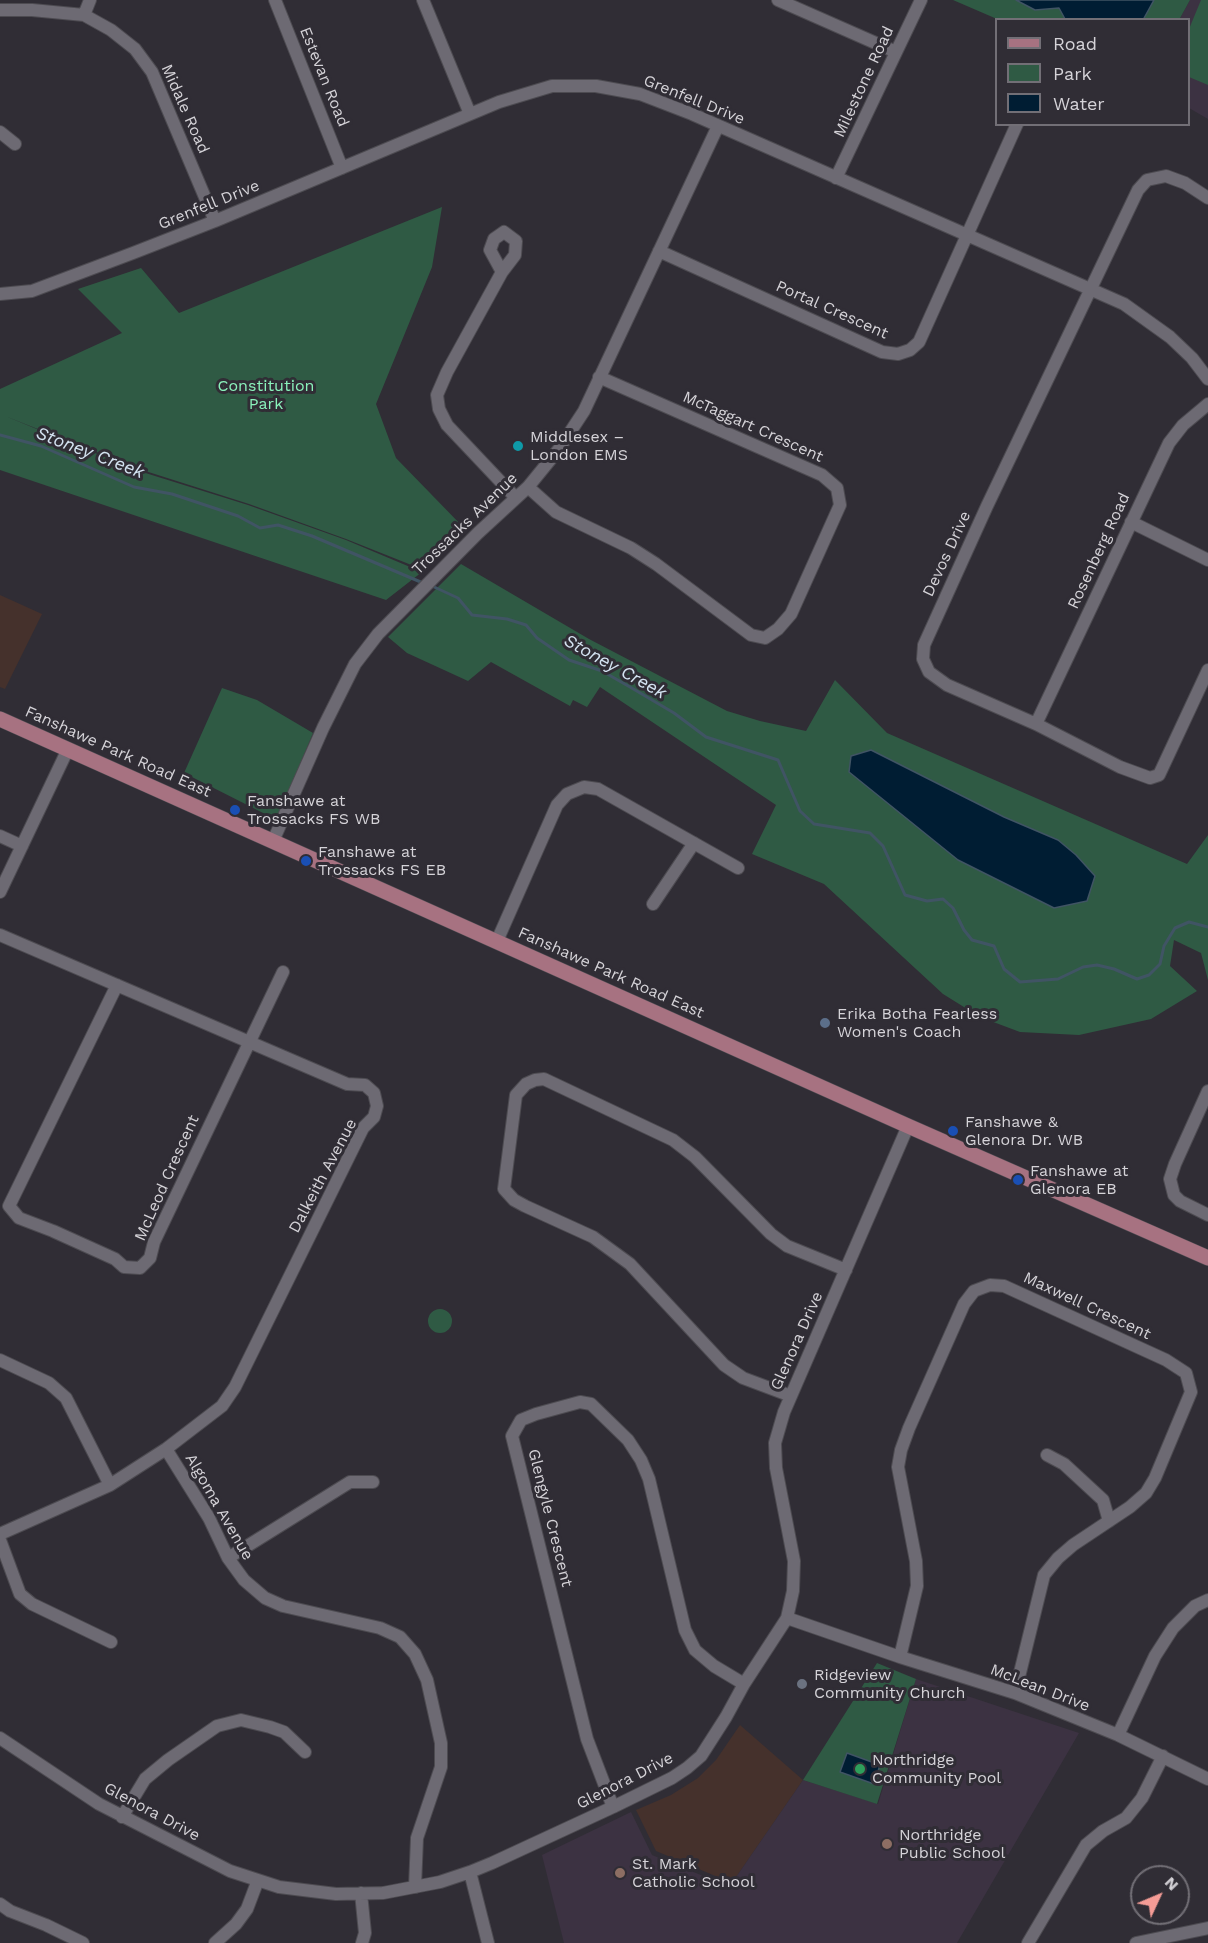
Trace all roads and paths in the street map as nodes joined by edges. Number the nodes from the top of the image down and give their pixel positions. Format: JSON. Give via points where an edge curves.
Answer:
{"nodes":[{"id":1,"x":90,"y":0,"type":"edge"},
{"id":2,"x":274,"y":0,"type":"edge"},
{"id":3,"x":423,"y":0,"type":"edge"},
{"id":4,"x":778,"y":0,"type":"edge"},
{"id":5,"x":921,"y":0,"type":"edge"},
{"id":6,"x":0,"y":10,"type":"edge"},
{"id":7,"x":84,"y":15,"type":"junction"},
{"id":8,"x":896,"y":52,"type":"junction"},
{"id":9,"x":470,"y":114,"type":"junction"},
{"id":10,"x":718,"y":126,"type":"junction"},
{"id":11,"x":1016,"y":126,"type":"edge"},
{"id":12,"x":0,"y":132,"type":"edge"},
{"id":13,"x":15,"y":144,"type":"dead end"},
{"id":14,"x":342,"y":168,"type":"junction"},
{"id":15,"x":836,"y":178,"type":"junction"},
{"id":16,"x":1208,"y":198,"type":"edge"},
{"id":17,"x":215,"y":221,"type":"junction"},
{"id":18,"x":967,"y":236,"type":"junction"},
{"id":19,"x":659,"y":251,"type":"junction"},
{"id":20,"x":502,"y":272,"type":"dead end"},
{"id":21,"x":1090,"y":289,"type":"junction"},
{"id":22,"x":0,"y":294,"type":"edge"},
{"id":23,"x":598,"y":377,"type":"junction"},
{"id":24,"x":1208,"y":379,"type":"edge"},
{"id":25,"x":1208,"y":404,"type":"edge"},
{"id":26,"x":528,"y":487,"type":"junction"},
{"id":27,"x":516,"y":498,"type":"junction"},
{"id":28,"x":1131,"y":522,"type":"junction"},
{"id":29,"x":1208,"y":560,"type":"edge"},
{"id":30,"x":1208,"y":670,"type":"edge"},
{"id":31,"x":0,"y":718,"type":"edge"},
{"id":32,"x":1036,"y":724,"type":"junction"},
{"id":33,"x":68,"y":749,"type":"junction"},
{"id":34,"x":0,"y":836,"type":"edge"},
{"id":35,"x":273,"y":841,"type":"junction"},
{"id":36,"x":694,"y":843,"type":"junction"},
{"id":37,"x":22,"y":846,"type":"junction"},
{"id":38,"x":738,"y":868,"type":"dead end"},
{"id":39,"x":0,"y":892,"type":"edge"},
{"id":40,"x":653,"y":904,"type":"dead end"},
{"id":41,"x":0,"y":935,"type":"edge"},
{"id":42,"x":497,"y":941,"type":"junction"},
{"id":43,"x":283,"y":972,"type":"dead end"},
{"id":44,"x":117,"y":985,"type":"junction"},
{"id":45,"x":249,"y":1042,"type":"junction"},
{"id":46,"x":1208,"y":1091,"type":"edge"},
{"id":47,"x":908,"y":1126,"type":"junction"},
{"id":48,"x":1208,"y":1215,"type":"edge"},
{"id":49,"x":1208,"y":1258,"type":"edge"},
{"id":50,"x":846,"y":1270,"type":"junction"},
{"id":51,"x":0,"y":1360,"type":"edge"},
{"id":52,"x":791,"y":1396,"type":"junction"},
{"id":53,"x":166,"y":1449,"type":"junction"},
{"id":54,"x":1047,"y":1455,"type":"dead end"},
{"id":55,"x":373,"y":1482,"type":"dead end"},
{"id":56,"x":110,"y":1485,"type":"junction"},
{"id":57,"x":1109,"y":1521,"type":"junction"},
{"id":58,"x":0,"y":1534,"type":"edge"},
{"id":59,"x":0,"y":1540,"type":"edge"},
{"id":60,"x":228,"y":1558,"type":"junction"},
{"id":61,"x":1208,"y":1600,"type":"edge"},
{"id":62,"x":787,"y":1618,"type":"junction"},
{"id":63,"x":111,"y":1642,"type":"dead end"},
{"id":64,"x":900,"y":1657,"type":"junction"},
{"id":65,"x":744,"y":1684,"type":"junction"},
{"id":66,"x":1015,"y":1693,"type":"junction"},
{"id":67,"x":1118,"y":1735,"type":"junction"},
{"id":68,"x":0,"y":1738,"type":"edge"},
{"id":69,"x":305,"y":1752,"type":"dead end"},
{"id":70,"x":1163,"y":1756,"type":"junction"},
{"id":71,"x":1208,"y":1779,"type":"edge"},
{"id":72,"x":613,"y":1807,"type":"junction"},
{"id":73,"x":122,"y":1817,"type":"junction"},
{"id":74,"x":470,"y":1872,"type":"junction"},
{"id":75,"x":258,"y":1880,"type":"junction"},
{"id":76,"x":416,"y":1887,"type":"junction"},
{"id":77,"x":361,"y":1893,"type":"junction"},
{"id":78,"x":0,"y":1904,"type":"edge"},
{"id":79,"x":1208,"y":1928,"type":"edge"},
{"id":80,"x":1034,"y":1941,"type":"edge"},
{"id":81,"x":83,"y":1943,"type":"edge"},
{"id":82,"x":215,"y":1943,"type":"edge"},
{"id":83,"x":362,"y":1943,"type":"edge"},
{"id":84,"x":488,"y":1943,"type":"edge"},
{"id":85,"x":1136,"y":1943,"type":"edge"}],
"edges":[{"from":1,"to":7,"type":"street"},
{"from":2,"to":14,"type":"street","name":"Estevan Road"},
{"from":3,"to":9,"type":"street"},
{"from":4,"to":8,"type":"street"},
{"from":5,"to":8,"type":"street","name":"Milestone Road"},
{"from":6,"to":7,"type":"street","name":"Midale Road"},
{"from":7,"to":17,"type":"street","name":"Midale Road","via":[[135,49],[152,72]]},
{"from":8,"to":15,"type":"street","name":"Milestone Road"},
{"from":9,"to":10,"type":"street","name":"Grenfell Drive","via":[[552,86],[596,86],[640,94]]},
{"from":9,"to":14,"type":"street","name":"Grenfell Drive"},
{"from":10,"to":15,"type":"street","name":"Grenfell Drive"},
{"from":10,"to":19,"type":"street","name":"Trossacks Avenue"},
{"from":11,"to":18,"type":"street"},
{"from":12,"to":13,"type":"street"},
{"from":14,"to":17,"type":"street","name":"Grenfell Drive"},
{"from":15,"to":18,"type":"street","name":"Grenfell Drive"},
{"from":16,"to":21,"type":"street","name":"Devos Drive","via":[[1167,176],[1147,180],[1138,190]]},
{"from":17,"to":22,"type":"street","name":"Grenfell Drive","via":[[32,291]]},
{"from":18,"to":19,"type":"street","name":"Portal Crescent","via":[[919,342],[898,354],[882,352]]},
{"from":18,"to":21,"type":"street","name":"Grenfell Drive"},
{"from":19,"to":23,"type":"street","name":"Trossacks Avenue"},
{"from":20,"to":27,"type":"street","via":[[437,395],[447,425]]},
{"from":21,"to":24,"type":"street","name":"Grenfell Drive","via":[[1124,304],[1158,327],[1192,358]]},
{"from":21,"to":32,"type":"street","name":"Devos Drive","via":[[924,645],[923,659],[937,680]]},
{"from":23,"to":26,"type":"street","name":"Trossacks Avenue","via":[[566,440]]},
{"from":23,"to":26,"type":"street","name":"McTaggart Crescent","via":[[822,475],[837,488],[840,506],[791,614],[765,638],[751,635],[656,564],[556,512]]},
{"from":25,"to":28,"type":"street","name":"Rosenberg Road","via":[[1169,443]]},
{"from":26,"to":27,"type":"street","name":"Trossacks Avenue"},
{"from":27,"to":35,"type":"street","name":"Trossacks Avenue","via":[[409,601],[349,673]]},
{"from":28,"to":29,"type":"street"},
{"from":28,"to":32,"type":"street","name":"Rosenberg Road"},
{"from":30,"to":32,"type":"street","name":"Devos Drive","via":[[1156,777],[1120,767]]},
{"from":31,"to":33,"type":"main road","name":"Fanshawe Park Road East"},
{"from":33,"to":35,"type":"main road","name":"Fanshawe Park Road East"},
{"from":33,"to":37,"type":"street"},
{"from":34,"to":37,"type":"street"},
{"from":35,"to":42,"type":"main road","name":"Fanshawe Park Road East"},
{"from":36,"to":38,"type":"street"},
{"from":36,"to":40,"type":"street"},
{"from":36,"to":42,"type":"street","via":[[598,789],[584,787],[567,794],[557,805]]},
{"from":37,"to":39,"type":"street"},
{"from":41,"to":44,"type":"street","name":"Dalkeith Avenue"},
{"from":42,"to":47,"type":"main road","name":"Fanshawe Park Road East"},
{"from":43,"to":45,"type":"street","name":"McLeod Crescent"},
{"from":44,"to":45,"type":"street","name":"Dalkeith Avenue"},
{"from":44,"to":45,"type":"street","name":"McLeod Crescent","via":[[9,1206],[19,1218],[115,1259],[124,1267],[140,1268],[150,1258],[154,1242]]},
{"from":45,"to":53,"type":"street","name":"Dalkeith Avenue","via":[[347,1084],[365,1085],[374,1093],[377,1106],[235,1387],[222,1406]]},
{"from":46,"to":48,"type":"street","via":[[1170,1179],[1180,1201]]},
{"from":47,"to":49,"type":"main road","name":"Fanshawe Park Road East"},
{"from":47,"to":50,"type":"street","name":"Glenora Drive"},
{"from":50,"to":52,"type":"street","name":"Glenora Drive"},
{"from":50,"to":52,"type":"street","via":[[788,1246],[771,1234],[673,1140],[543,1079],[526,1084],[516,1095],[504,1190],[525,1206],[593,1237],[630,1264],[724,1365],[743,1378]]},
{"from":51,"to":56,"type":"street","via":[[49,1383],[66,1398]]},
{"from":52,"to":62,"type":"street","name":"Glenora Drive","via":[[775,1443],[794,1561]]},
{"from":53,"to":56,"type":"street","name":"Dalkeith Avenue"},
{"from":53,"to":60,"type":"street","name":"Algoma Avenue","via":[[209,1518]]},
{"from":54,"to":57,"type":"street","via":[[1064,1464],[1104,1500]]},
{"from":55,"to":60,"type":"street","via":[[350,1482]]},
{"from":56,"to":58,"type":"street","name":"Dalkeith Avenue"},
{"from":57,"to":64,"type":"street","name":"Maxwell Crescent","via":[[1146,1493],[1155,1478],[1191,1392],[1186,1373],[1166,1360],[1004,1286],[990,1284],[974,1291],[964,1304],[909,1428],[898,1467],[917,1586]]},
{"from":57,"to":66,"type":"street","name":"Maxwell Crescent","via":[[1073,1545],[1044,1575]]},
{"from":59,"to":63,"type":"street","via":[[20,1594],[32,1605]]},
{"from":60,"to":76,"type":"street","name":"Algoma Avenue","via":[[244,1580],[265,1598],[283,1606],[380,1628],[400,1636],[415,1654],[427,1680],[441,1743],[441,1767],[417,1838]]},
{"from":61,"to":67,"type":"street","via":[[1195,1606],[1173,1628],[1155,1656]]},
{"from":62,"to":64,"type":"street","name":"McLean Drive"},
{"from":62,"to":65,"type":"street","name":"Glenora Drive"},
{"from":64,"to":66,"type":"street","name":"McLean Drive"},
{"from":65,"to":72,"type":"street","name":"Glenora Drive","via":[[701,1756],[672,1778]]},
{"from":65,"to":72,"type":"street","name":"Glengyle Crescent","via":[[694,1650],[685,1630],[649,1479],[628,1440],[591,1404],[580,1402],[521,1420],[512,1436],[587,1739]]},
{"from":66,"to":67,"type":"street","name":"McLean Drive"},
{"from":67,"to":70,"type":"street","name":"McLean Drive"},
{"from":68,"to":73,"type":"street","name":"Glenora Drive"},
{"from":69,"to":73,"type":"street","via":[[284,1732],[270,1726],[241,1720],[217,1726],[145,1779]]},
{"from":70,"to":71,"type":"street","name":"McLean Drive"},
{"from":70,"to":80,"type":"street","via":[[1142,1798],[1126,1818],[1086,1845]]},
{"from":72,"to":74,"type":"street","name":"Glenora Drive"},
{"from":73,"to":75,"type":"street","name":"Glenora Drive","via":[[230,1871]]},
{"from":74,"to":76,"type":"street","name":"Glenora Drive"},
{"from":74,"to":84,"type":"street"},
{"from":75,"to":77,"type":"street","name":"Glenora Drive","via":[[279,1887]]},
{"from":75,"to":82,"type":"street","via":[[247,1909]]},
{"from":76,"to":77,"type":"street","name":"Glenora Drive"},
{"from":77,"to":83,"type":"street","via":[[365,1933]]},
{"from":78,"to":81,"type":"street"},
{"from":79,"to":85,"type":"street"}]}
